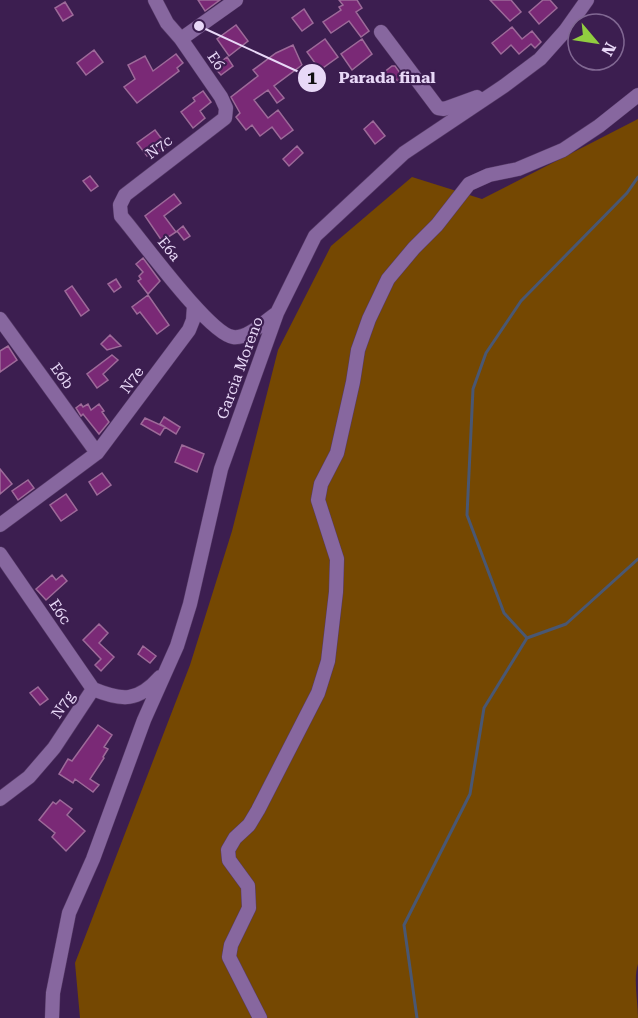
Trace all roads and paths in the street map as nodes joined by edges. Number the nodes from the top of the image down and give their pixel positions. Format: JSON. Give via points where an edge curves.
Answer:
{"nodes":[{"id":1,"x":154,"y":0,"type":"edge"},
{"id":2,"x":236,"y":0,"type":"edge"},
{"id":3,"x":587,"y":0,"type":"edge"},
{"id":4,"x":381,"y":32,"type":"dead end"},
{"id":5,"x":181,"y":39,"type":"junction"},
{"id":6,"x":490,"y":94,"type":"junction"},
{"id":7,"x":638,"y":95,"type":"edge"},
{"id":8,"x":226,"y":113,"type":"joint"},
{"id":9,"x":120,"y":211,"type":"joint"},
{"id":10,"x":194,"y":306,"type":"junction"},
{"id":11,"x":277,"y":313,"type":"junction"},
{"id":12,"x":0,"y":319,"type":"edge"},
{"id":13,"x":97,"y":453,"type":"junction"},
{"id":14,"x":0,"y":525,"type":"edge"},
{"id":15,"x":0,"y":554,"type":"edge"},
{"id":16,"x":167,"y":669,"type":"junction"},
{"id":17,"x":93,"y":689,"type":"junction"},
{"id":18,"x":0,"y":799,"type":"edge"},
{"id":19,"x":52,"y":1018,"type":"edge"},
{"id":20,"x":260,"y":1018,"type":"edge"}],
"edges":[{"from":1,"to":5,"type":"street","name":"E6"},
{"from":2,"to":5,"type":"street"},
{"from":3,"to":6,"type":"street","name":"Garcia Moreno","via":[[551,49]]},
{"from":4,"to":6,"type":"street","via":[[438,108]]},
{"from":5,"to":8,"type":"street","name":"E6","via":[[221,97]]},
{"from":6,"to":11,"type":"street","name":"Garcia Moreno","via":[[404,153],[315,237]]},
{"from":7,"to":20,"type":"street","via":[[563,150],[469,184],[388,279],[369,319],[358,350],[337,453],[321,484],[318,500],[337,558],[328,661],[318,693],[258,810],[228,850],[229,860],[248,886],[249,908],[229,957]]},
{"from":8,"to":9,"type":"street","name":"N7c","via":[[225,118],[131,188]]},
{"from":9,"to":10,"type":"street","name":"E6a"},
{"from":10,"to":11,"type":"street","via":[[231,337],[241,337]]},
{"from":10,"to":13,"type":"street","name":"N7e","via":[[189,330]]},
{"from":11,"to":16,"type":"street","name":"Garcia Moreno","via":[[221,470],[190,604]]},
{"from":12,"to":13,"type":"street","name":"E6b"},
{"from":13,"to":14,"type":"street","name":"N7e"},
{"from":15,"to":17,"type":"street","name":"E6c"},
{"from":16,"to":17,"type":"street","name":"N7g","via":[[153,685],[132,698],[113,697]]},
{"from":16,"to":19,"type":"street","name":"Garcia Moreno","via":[[69,913],[53,993]]},
{"from":17,"to":18,"type":"street","name":"N7g","via":[[54,748],[29,777]]}]}
